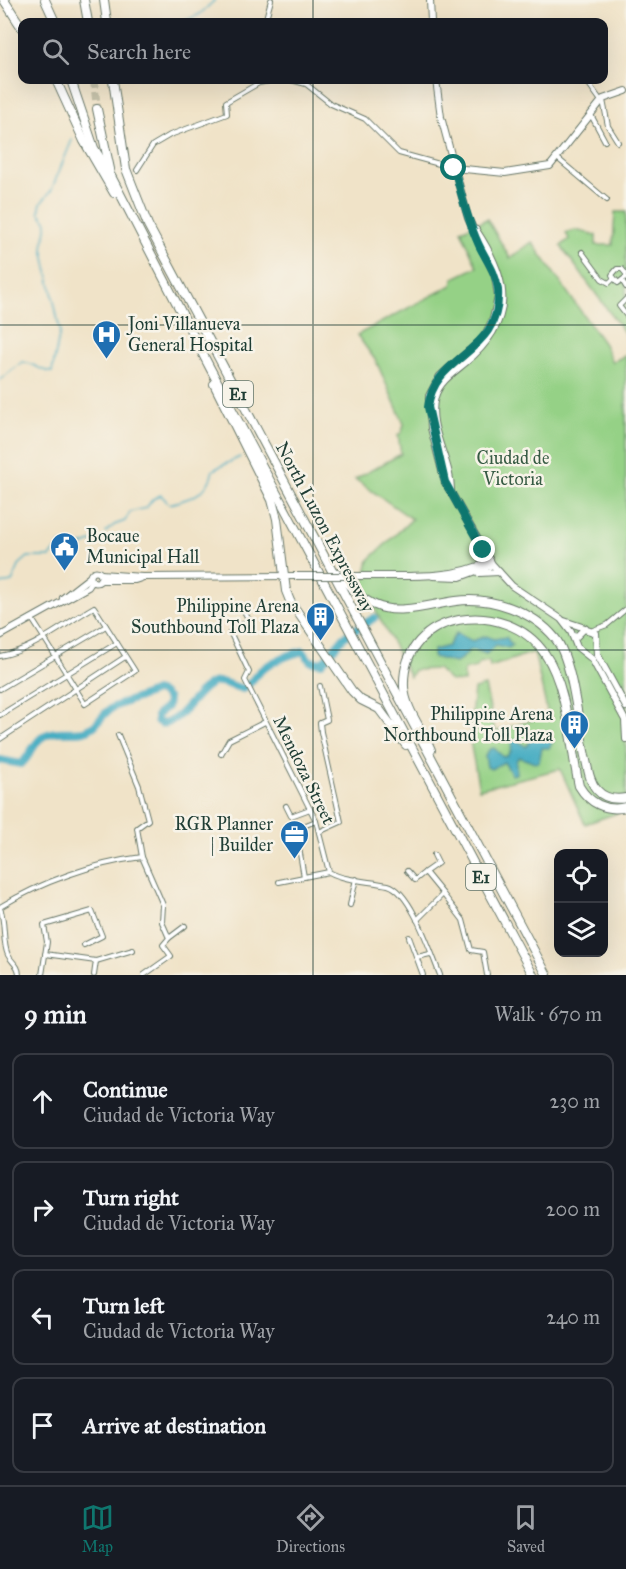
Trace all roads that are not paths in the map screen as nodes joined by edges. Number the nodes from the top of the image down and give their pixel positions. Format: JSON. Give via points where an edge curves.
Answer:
{"nodes":[{"id":1,"x":4,"y":0,"type":"edge"},
{"id":2,"x":45,"y":0,"type":"edge"},
{"id":3,"x":84,"y":0,"type":"edge"},
{"id":4,"x":104,"y":0,"type":"edge"},
{"id":5,"x":271,"y":0,"type":"edge"},
{"id":6,"x":430,"y":0,"type":"edge"},
{"id":7,"x":52,"y":18,"type":"edge"},
{"id":8,"x":87,"y":18,"type":"edge"},
{"id":9,"x":106,"y":18,"type":"edge"},
{"id":10,"x":266,"y":18,"type":"edge"},
{"id":11,"x":431,"y":18,"type":"edge"},
{"id":12,"x":18,"y":22,"type":"edge"},
{"id":13,"x":58,"y":84,"type":"edge"},
{"id":14,"x":72,"y":84,"type":"edge"},
{"id":15,"x":113,"y":84,"type":"edge"},
{"id":16,"x":253,"y":84,"type":"edge"},
{"id":17,"x":306,"y":84,"type":"edge"},
{"id":18,"x":437,"y":84,"type":"edge"},
{"id":19,"x":589,"y":84,"type":"edge"},
{"id":20,"x":626,"y":91,"type":"edge"},
{"id":21,"x":602,"y":100,"type":"junction"},
{"id":22,"x":98,"y":109,"type":"tunnel mouth"},
{"id":23,"x":591,"y":114,"type":"junction"},
{"id":24,"x":605,"y":141,"type":"dead end"},
{"id":25,"x":618,"y":142,"type":"dead end"},
{"id":26,"x":556,"y":158,"type":"junction"},
{"id":27,"x":454,"y":168,"type":"junction"},
{"id":28,"x":136,"y":170,"type":"dead end"},
{"id":29,"x":111,"y":176,"type":"junction"},
{"id":30,"x":607,"y":200,"type":"dead end"},
{"id":31,"x":140,"y":233,"type":"junction"},
{"id":32,"x":582,"y":252,"type":"dead end"},
{"id":33,"x":625,"y":275,"type":"edge"},
{"id":34,"x":613,"y":279,"type":"junction"},
{"id":35,"x":626,"y":287,"type":"edge"},
{"id":36,"x":626,"y":299,"type":"edge"},
{"id":37,"x":626,"y":315,"type":"edge"},
{"id":38,"x":210,"y":368,"type":"junction"},
{"id":39,"x":483,"y":550,"type":"junction"},
{"id":40,"x":327,"y":563,"type":"junction"},
{"id":41,"x":491,"y":563,"type":"junction"},
{"id":42,"x":470,"y":571,"type":"junction"},
{"id":43,"x":499,"y":572,"type":"junction"},
{"id":44,"x":101,"y":577,"type":"junction"},
{"id":45,"x":284,"y":577,"type":"junction"},
{"id":46,"x":91,"y":579,"type":"junction"},
{"id":47,"x":626,"y":609,"type":"edge"},
{"id":48,"x":245,"y":613,"type":"dead end"},
{"id":49,"x":31,"y":619,"type":"junction"},
{"id":50,"x":561,"y":619,"type":"junction"},
{"id":51,"x":106,"y":626,"type":"junction"},
{"id":52,"x":15,"y":628,"type":"junction"},
{"id":53,"x":590,"y":629,"type":"junction"},
{"id":54,"x":0,"y":630,"type":"edge"},
{"id":55,"x":0,"y":636,"type":"edge"},
{"id":56,"x":43,"y":637,"type":"junction"},
{"id":57,"x":575,"y":638,"type":"junction"},
{"id":58,"x":117,"y":643,"type":"junction"},
{"id":59,"x":597,"y":647,"type":"junction"},
{"id":60,"x":584,"y":652,"type":"junction"},
{"id":61,"x":0,"y":656,"type":"edge"},
{"id":62,"x":55,"y":656,"type":"junction"},
{"id":63,"x":125,"y":657,"type":"junction"},
{"id":64,"x":66,"y":674,"type":"junction"},
{"id":65,"x":320,"y":686,"type":"dead end"},
{"id":66,"x":0,"y":689,"type":"edge"},
{"id":67,"x":76,"y":690,"type":"junction"},
{"id":68,"x":626,"y":707,"type":"edge"},
{"id":69,"x":0,"y":715,"type":"edge"},
{"id":70,"x":625,"y":720,"type":"edge"},
{"id":71,"x":265,"y":722,"type":"junction"},
{"id":72,"x":118,"y":735,"type":"dead end"},
{"id":73,"x":0,"y":739,"type":"edge"},
{"id":74,"x":626,"y":739,"type":"edge"},
{"id":75,"x":221,"y":754,"type":"dead end"},
{"id":76,"x":429,"y":778,"type":"junction"},
{"id":77,"x":444,"y":782,"type":"junction"},
{"id":78,"x":626,"y":798,"type":"edge"},
{"id":79,"x":286,"y":806,"type":"dead end"},
{"id":80,"x":626,"y":807,"type":"edge"},
{"id":81,"x":310,"y":809,"type":"junction"},
{"id":82,"x":316,"y":821,"type":"junction"},
{"id":83,"x":293,"y":829,"type":"junction"},
{"id":84,"x":321,"y":831,"type":"junction"},
{"id":85,"x":283,"y":834,"type":"dead end"},
{"id":86,"x":434,"y":855,"type":"dead end"},
{"id":87,"x":142,"y":857,"type":"junction"},
{"id":88,"x":407,"y":871,"type":"dead end"},
{"id":89,"x":329,"y":872,"type":"junction"},
{"id":90,"x":425,"y":872,"type":"junction"},
{"id":91,"x":304,"y":877,"type":"junction"},
{"id":92,"x":356,"y":879,"type":"junction"},
{"id":93,"x":279,"y":882,"type":"dead end"},
{"id":94,"x":443,"y":894,"type":"junction"},
{"id":95,"x":350,"y":905,"type":"dead end"},
{"id":96,"x":0,"y":908,"type":"edge"},
{"id":97,"x":2,"y":916,"type":"edge"},
{"id":98,"x":417,"y":920,"type":"junction"},
{"id":99,"x":185,"y":926,"type":"dead end"},
{"id":100,"x":409,"y":937,"type":"dead end"},
{"id":101,"x":169,"y":938,"type":"junction"},
{"id":102,"x":6,"y":945,"type":"junction"},
{"id":103,"x":84,"y":945,"type":"dead end"},
{"id":104,"x":0,"y":946,"type":"edge"},
{"id":105,"x":133,"y":950,"type":"dead end"},
{"id":106,"x":45,"y":954,"type":"junction"},
{"id":107,"x":430,"y":954,"type":"junction"},
{"id":108,"x":417,"y":957,"type":"junction"},
{"id":109,"x":96,"y":961,"type":"junction"},
{"id":110,"x":19,"y":975,"type":"edge"},
{"id":111,"x":42,"y":975,"type":"edge"},
{"id":112,"x":94,"y":975,"type":"edge"},
{"id":113,"x":144,"y":975,"type":"edge"},
{"id":114,"x":423,"y":975,"type":"edge"},
{"id":115,"x":440,"y":975,"type":"edge"},
{"id":116,"x":487,"y":975,"type":"edge"},
{"id":117,"x":533,"y":975,"type":"edge"},
{"id":118,"x":547,"y":975,"type":"edge"}],
"edges":[{"from":1,"to":12,"type":"highway"},
{"from":2,"to":7,"type":"highway"},
{"from":3,"to":8,"type":"highway"},
{"from":4,"to":9,"type":"highway"},
{"from":5,"to":10,"type":"street"},
{"from":6,"to":11,"type":"main road"},
{"from":13,"to":31,"type":"highway","via":[[101,173]]},
{"from":14,"to":29,"type":"highway","name":"North Luzon Expressway","number":"E1","via":[[94,148]]},
{"from":15,"to":40,"type":"highway","name":"North Luzon Expressway","number":"E1","via":[[121,146],[133,192]]},
{"from":16,"to":28,"type":"street","via":[[226,102],[227,114],[153,145]]},
{"from":17,"to":27,"type":"street","via":[[331,104],[364,119],[399,153]]},
{"from":18,"to":27,"type":"main road"},
{"from":19,"to":21,"type":"street"},
{"from":20,"to":21,"type":"main road"},
{"from":21,"to":23,"type":"main road"},
{"from":21,"to":25,"type":"street","via":[[608,126]]},
{"from":22,"to":29,"type":"highway","name":"North Luzon Expressway","number":"E1"},
{"from":23,"to":24,"type":"street"},
{"from":23,"to":26,"type":"main road"},
{"from":26,"to":27,"type":"main road","via":[[550,166],[538,170],[505,173]]},
{"from":26,"to":30,"type":"street"},
{"from":27,"to":39,"type":"main road","via":[[468,218],[499,274],[500,306],[496,329],[487,343],[440,381],[434,399],[433,428],[451,492]]},
{"from":29,"to":31,"type":"highway","name":"North Luzon Expressway","number":"E1"},
{"from":31,"to":38,"type":"highway","name":"North Luzon Expressway","number":"E1"},
{"from":32,"to":34,"type":"street","via":[[602,279],[609,283]]},
{"from":33,"to":34,"type":"street","via":[[618,283]]},
{"from":33,"to":34,"type":"street","via":[[615,270]]},
{"from":33,"to":35,"type":"street"},
{"from":36,"to":37,"type":"street","via":[[619,306]]},
{"from":38,"to":45,"type":"highway","via":[[217,392],[272,500]]},
{"from":38,"to":76,"type":"highway","name":"North Luzon Expressway","number":"E1"},
{"from":39,"to":41,"type":"main road"},
{"from":39,"to":42,"type":"main road"},
{"from":40,"to":77,"type":"highway","name":"North Luzon Expressway","number":"E1"},
{"from":40,"to":78,"type":"highway","via":[[364,600],[376,606],[404,608],[458,600],[477,602],[516,609],[541,626],[560,645],[569,664],[591,781],[605,796]]},
{"from":41,"to":42,"type":"main road"},
{"from":41,"to":43,"type":"main road"},
{"from":42,"to":43,"type":"main road"},
{"from":42,"to":45,"type":"main road","bridge":true},
{"from":43,"to":50,"type":"main road","via":[[520,592]]},
{"from":44,"to":45,"type":"main road"},
{"from":44,"to":46,"type":"main road"},
{"from":44,"to":46,"type":"main road","via":[[95,571]]},
{"from":45,"to":76,"type":"highway","via":[[291,601],[334,664],[361,700],[387,716]]},
{"from":46,"to":49,"type":"main road"},
{"from":47,"to":53,"type":"street","via":[[608,625]]},
{"from":48,"to":71,"type":"street","name":"Mendoza Street","via":[[249,620],[230,632],[249,672],[245,682]]},
{"from":49,"to":52,"type":"main road"},
{"from":49,"to":56,"type":"street"},
{"from":50,"to":53,"type":"main road"},
{"from":50,"to":57,"type":"main road"},
{"from":51,"to":56,"type":"street","via":[[94,607]]},
{"from":51,"to":58,"type":"street"},
{"from":51,"to":62,"type":"street"},
{"from":52,"to":54,"type":"main road"},
{"from":52,"to":55,"type":"main road"},
{"from":53,"to":57,"type":"main road","via":[[579,632]]},
{"from":53,"to":59,"type":"main road","via":[[599,639]]},
{"from":56,"to":61,"type":"street","via":[[18,653]]},
{"from":56,"to":62,"type":"street"},
{"from":57,"to":60,"type":"main road","via":[[577,647]]},
{"from":58,"to":63,"type":"street"},
{"from":58,"to":64,"type":"street"},
{"from":59,"to":60,"type":"main road"},
{"from":59,"to":68,"type":"main road","via":[[597,654]]},
{"from":60,"to":70,"type":"main road","via":[[600,672]]},
{"from":62,"to":64,"type":"street"},
{"from":62,"to":66,"type":"street"},
{"from":63,"to":67,"type":"street"},
{"from":63,"to":67,"type":"street","via":[[135,671],[85,704]]},
{"from":64,"to":67,"type":"street"},
{"from":64,"to":69,"type":"street"},
{"from":65,"to":84,"type":"street","via":[[327,720],[320,723],[321,732],[341,822]]},
{"from":67,"to":73,"type":"street"},
{"from":70,"to":74,"type":"main road"},
{"from":71,"to":75,"type":"street","via":[[229,740]]},
{"from":71,"to":81,"type":"street","name":"Mendoza Street"},
{"from":72,"to":87,"type":"street","via":[[148,820],[137,827]]},
{"from":76,"to":117,"type":"highway","name":"North Luzon Expressway","number":"E1"},
{"from":77,"to":80,"type":"highway","via":[[406,699],[407,667],[423,639],[440,625],[461,619],[488,619],[523,632],[545,654],[560,688],[579,786],[585,796],[611,809]]},
{"from":77,"to":118,"type":"highway","name":"North Luzon Expressway","number":"E1"},
{"from":79,"to":81,"type":"street","via":[[291,816]]},
{"from":81,"to":82,"type":"street","name":"Mendoza Street"},
{"from":82,"to":83,"type":"street"},
{"from":82,"to":84,"type":"street","name":"Mendoza Street"},
{"from":83,"to":85,"type":"street"},
{"from":83,"to":91,"type":"street"},
{"from":84,"to":89,"type":"street","name":"Mendoza Street"},
{"from":86,"to":90,"type":"street","via":[[438,863]]},
{"from":87,"to":96,"type":"street","via":[[102,864],[20,895]]},
{"from":87,"to":101,"type":"street","via":[[163,904],[162,922]]},
{"from":88,"to":90,"type":"street","via":[[416,880]]},
{"from":89,"to":91,"type":"street"},
{"from":89,"to":92,"type":"street"},
{"from":90,"to":94,"type":"street"},
{"from":91,"to":93,"type":"street"},
{"from":92,"to":95,"type":"street"},
{"from":92,"to":98,"type":"street","via":[[394,887]]},
{"from":94,"to":98,"type":"street"},
{"from":94,"to":116,"type":"street","via":[[463,920],[471,950],[483,952]]},
{"from":96,"to":97,"type":"street"},
{"from":97,"to":102,"type":"street"},
{"from":98,"to":107,"type":"street"},
{"from":99,"to":101,"type":"street"},
{"from":100,"to":108,"type":"street"},
{"from":101,"to":113,"type":"street","via":[[164,945],[171,958]]},
{"from":102,"to":104,"type":"street"},
{"from":102,"to":110,"type":"street"},
{"from":103,"to":106,"type":"street","via":[[102,936],[91,910],[44,925]]},
{"from":105,"to":109,"type":"street"},
{"from":106,"to":109,"type":"street"},
{"from":106,"to":111,"type":"street"},
{"from":107,"to":108,"type":"street"},
{"from":107,"to":115,"type":"street"},
{"from":108,"to":114,"type":"street"},
{"from":109,"to":112,"type":"street"}]}
